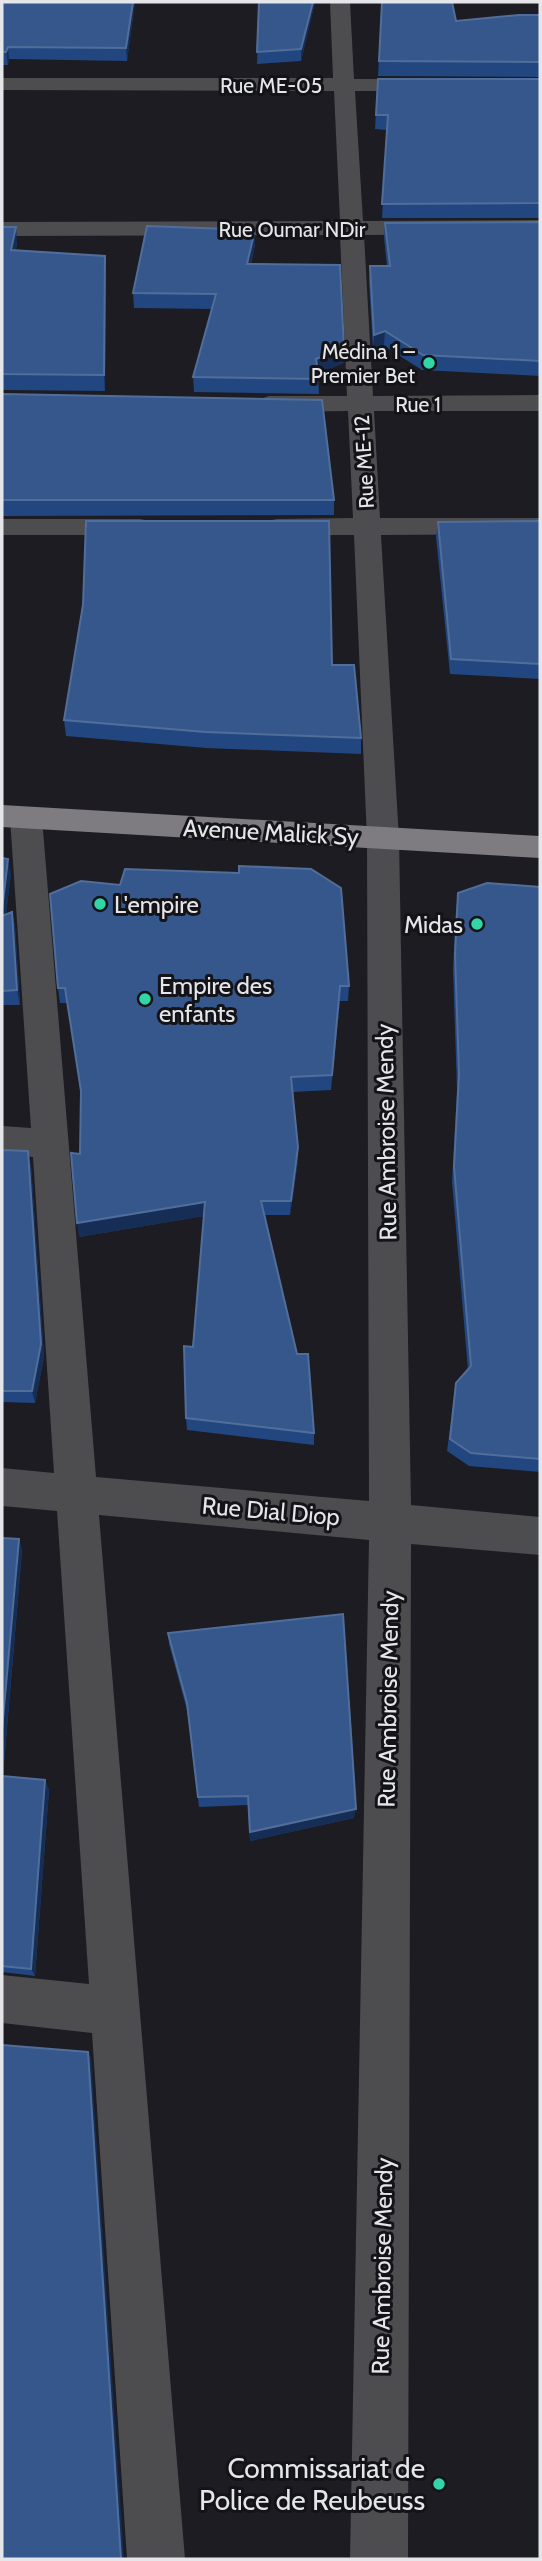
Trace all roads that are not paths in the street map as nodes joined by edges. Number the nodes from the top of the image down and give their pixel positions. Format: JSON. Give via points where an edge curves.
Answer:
{"nodes":[{"id":1,"x":340,"y":2,"type":"edge"},
{"id":2,"x":2,"y":84,"type":"edge"},
{"id":3,"x":344,"y":85,"type":"junction"},
{"id":4,"x":456,"y":85,"type":"edge"},
{"id":5,"x":540,"y":227,"type":"edge"},
{"id":6,"x":2,"y":229,"type":"edge"},
{"id":7,"x":352,"y":229,"type":"junction"},
{"id":8,"x":250,"y":404,"type":"edge"},
{"id":9,"x":540,"y":404,"type":"edge"},
{"id":10,"x":361,"y":405,"type":"junction"},
{"id":11,"x":540,"y":526,"type":"edge"},
{"id":12,"x":2,"y":527,"type":"edge"},
{"id":13,"x":164,"y":527,"type":"edge"},
{"id":14,"x":246,"y":527,"type":"edge"},
{"id":15,"x":368,"y":527,"type":"junction"},
{"id":16,"x":14,"y":817,"type":"edge"},
{"id":17,"x":383,"y":839,"type":"junction"},
{"id":18,"x":540,"y":847,"type":"edge"},
{"id":19,"x":2,"y":1140,"type":"edge"},
{"id":20,"x":50,"y":1144,"type":"junction"},
{"id":21,"x":2,"y":1488,"type":"edge"},
{"id":22,"x":76,"y":1494,"type":"junction"},
{"id":23,"x":390,"y":1521,"type":"junction"},
{"id":24,"x":540,"y":1536,"type":"edge"},
{"id":25,"x":2,"y":1999,"type":"edge"},
{"id":26,"x":115,"y":2011,"type":"junction"},
{"id":27,"x":156,"y":2559,"type":"edge"},
{"id":28,"x":379,"y":2559,"type":"edge"}],
"edges":[{"from":1,"to":3,"type":"street","name":"Rue ME-12"},
{"from":2,"to":3,"type":"street","name":"Rue ME-05"},
{"from":3,"to":4,"type":"street","name":"Rue ME-05"},
{"from":3,"to":7,"type":"street","name":"Rue ME-12"},
{"from":5,"to":7,"type":"street","name":"Rue Oumar NDir"},
{"from":6,"to":7,"type":"street","name":"Rue Oumar NDir"},
{"from":7,"to":10,"type":"street","name":"Rue ME-12"},
{"from":8,"to":10,"type":"street","name":"Rue 1"},
{"from":9,"to":10,"type":"street","name":"Rue 1"},
{"from":10,"to":15,"type":"street","name":"Rue ME-12"},
{"from":11,"to":15,"type":"street"},
{"from":12,"to":13,"type":"street"},
{"from":14,"to":15,"type":"street"},
{"from":15,"to":17,"type":"street","name":"Rue ME-12"},
{"from":16,"to":17,"type":"main road","name":"Avenue Malick Sy"},
{"from":16,"to":20,"type":"street"},
{"from":17,"to":18,"type":"main road","name":"Avenue Malick Sy"},
{"from":17,"to":23,"type":"street","name":"Rue Ambroise Mendy"},
{"from":19,"to":20,"type":"street"},
{"from":20,"to":22,"type":"street"},
{"from":21,"to":22,"type":"street","name":"Rue Dial Diop"},
{"from":22,"to":23,"type":"street","name":"Rue Dial Diop"},
{"from":22,"to":26,"type":"street"},
{"from":23,"to":24,"type":"street","name":"Rue Dial Diop"},
{"from":23,"to":28,"type":"street","name":"Rue Ambroise Mendy"},
{"from":25,"to":26,"type":"street"},
{"from":26,"to":27,"type":"street"}]}
